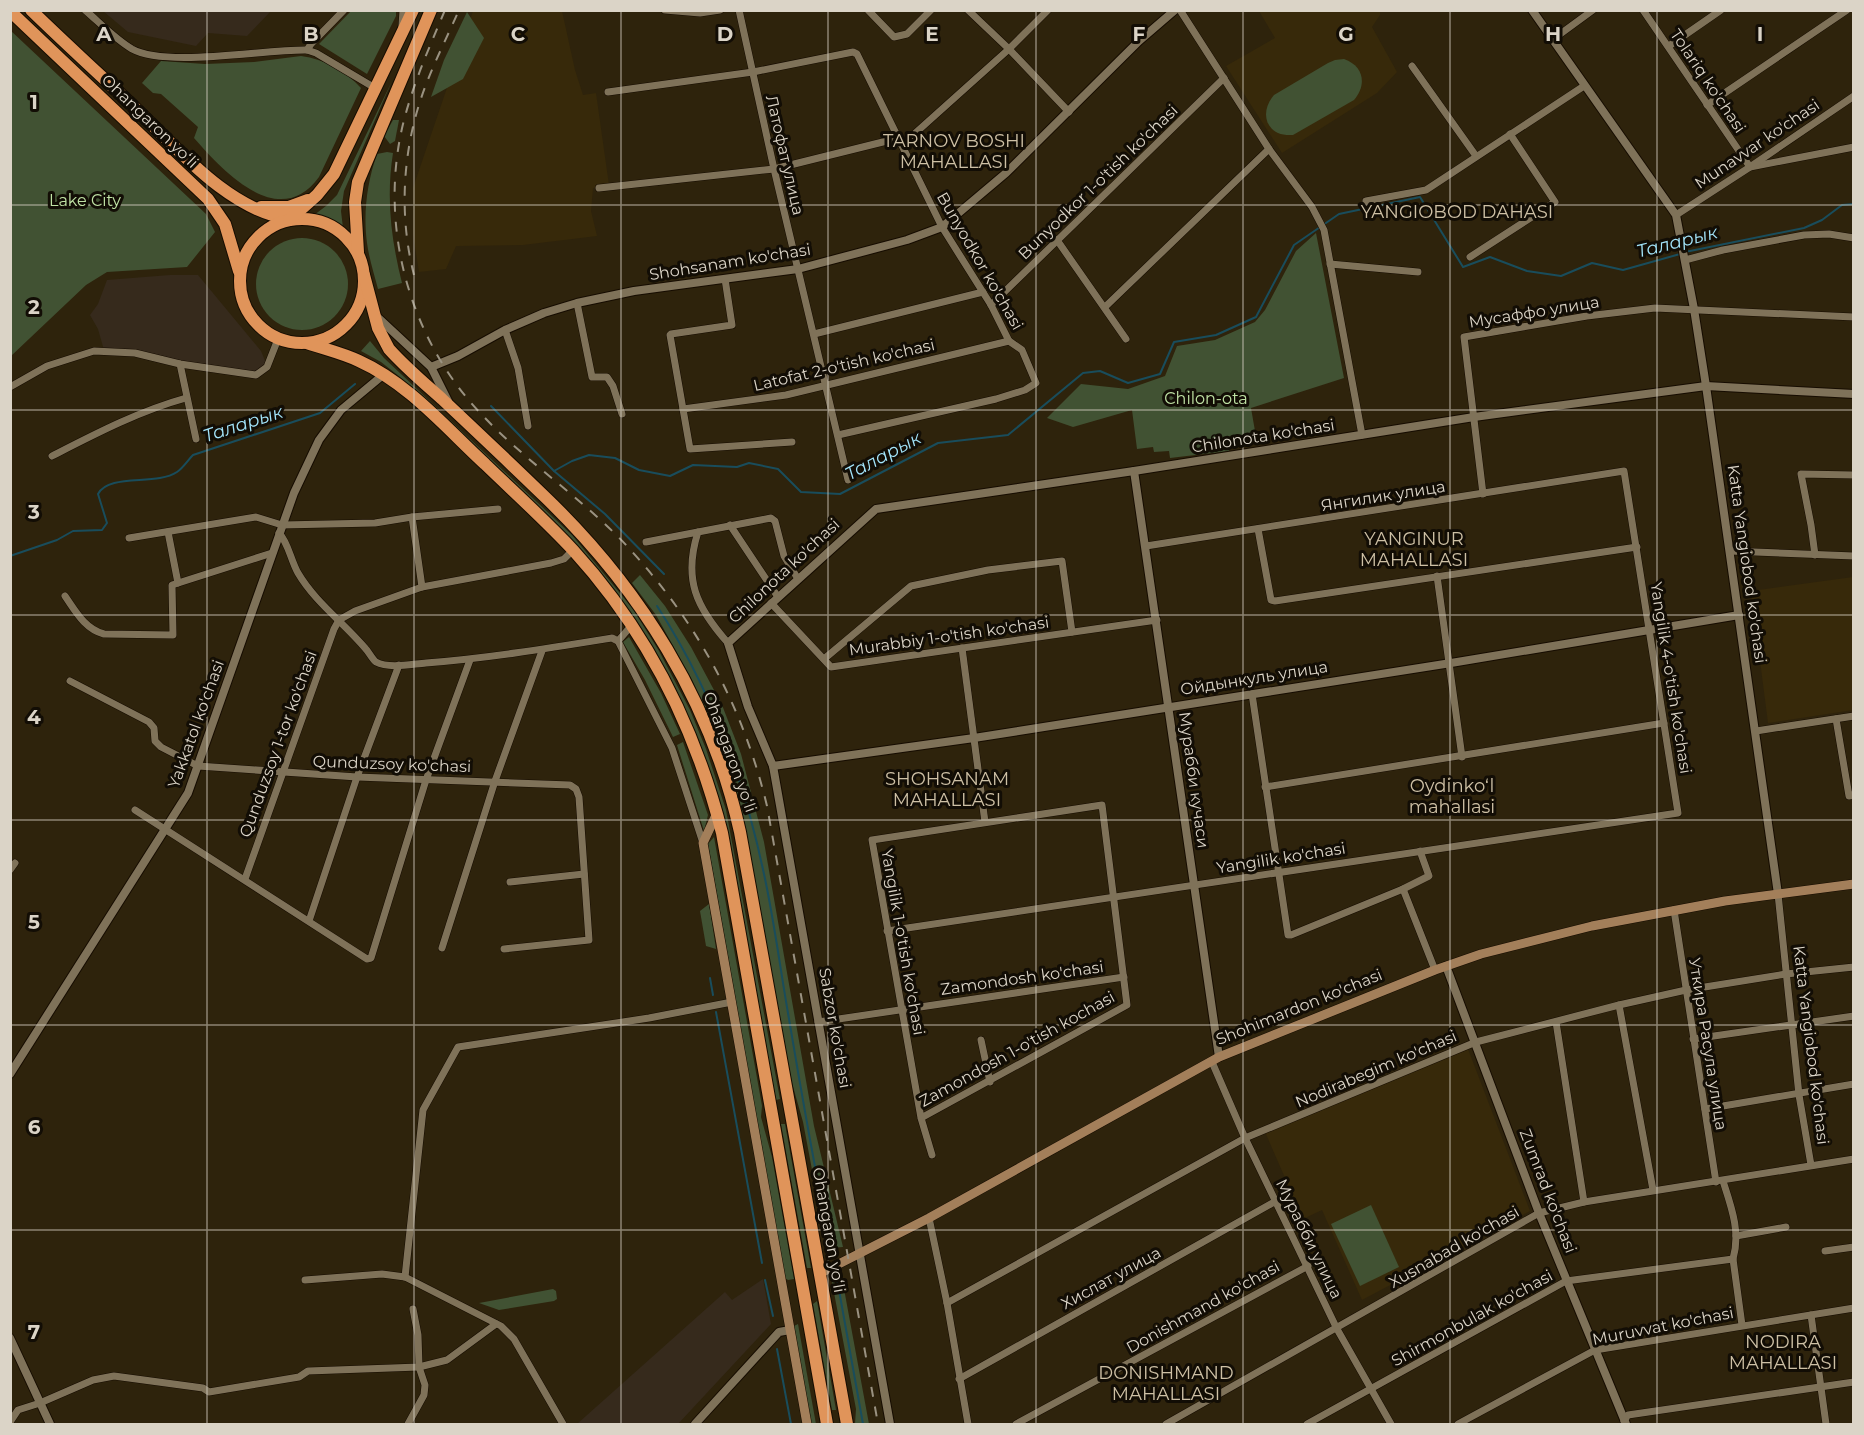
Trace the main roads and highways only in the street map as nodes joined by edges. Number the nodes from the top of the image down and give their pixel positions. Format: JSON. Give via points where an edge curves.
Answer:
{"nodes":[{"id":1,"x":31,"y":10,"type":"edge"},
{"id":2,"x":413,"y":10,"type":"edge"},
{"id":3,"x":431,"y":10,"type":"edge"},
{"id":4,"x":10,"y":11,"type":"edge"},
{"id":5,"x":317,"y":195,"type":"junction"},
{"id":6,"x":244,"y":202,"type":"junction"},
{"id":7,"x":293,"y":219,"type":"junction"},
{"id":8,"x":359,"y":256,"type":"junction"},
{"id":9,"x":239,"y":272,"type":"junction"},
{"id":10,"x":364,"y":276,"type":"junction"},
{"id":11,"x":307,"y":343,"type":"junction"},
{"id":12,"x":717,"y":813,"type":"junction"},
{"id":13,"x":1854,"y":884,"type":"edge"},
{"id":14,"x":791,"y":1112,"type":"junction"},
{"id":15,"x":772,"y":1115,"type":"junction"},
{"id":16,"x":820,"y":1273,"type":"junction"},
{"id":17,"x":802,"y":1283,"type":"junction"},
{"id":18,"x":846,"y":1422,"type":"edge"},
{"id":19,"x":827,"y":1423,"type":"edge"},
{"id":20,"x":807,"y":1425,"type":"edge"}],
"edges":[{"from":1,"to":6,"type":"highway","name":"Ohangaron yoʻli","via":[[200,169]]},
{"from":2,"to":5,"type":"highway","via":[[334,174]]},
{"from":3,"to":8,"type":"highway","via":[[358,182],[355,224]]},
{"from":4,"to":9,"type":"highway","name":"Ohangaron yoʻli","via":[[208,199],[225,224]]},
{"from":5,"to":6,"type":"highway","via":[[279,208]]},
{"from":5,"to":7,"type":"highway"},
{"from":6,"to":7,"type":"highway","name":"Ohangaron yoʻli","via":[[272,216]]},
{"from":7,"to":8,"type":"highway","via":[[317,221],[334,228],[349,240]]},
{"from":7,"to":9,"type":"highway","via":[[268,229],[256,239]]},
{"from":8,"to":10,"type":"highway"},
{"from":9,"to":11,"type":"highway","via":[[241,295],[250,316],[265,332],[289,342]]},
{"from":10,"to":11,"type":"highway","via":[[363,293],[352,318],[332,335]]},
{"from":10,"to":14,"type":"highway","name":"Ohangaron yoʻli","via":[[379,333],[389,349],[598,552],[646,614],[683,678],[713,746],[738,820]]},
{"from":11,"to":12,"type":"highway","name":"Ohangaron yoʻli","via":[[349,356],[383,375],[422,405],[573,550],[609,593],[653,657],[703,767]]},
{"from":12,"to":15,"type":"highway","name":"Ohangaron yoʻli"},
{"from":12,"to":20,"type":"main road","name":"Ohangaron yoʻli","via":[[703,843]]},
{"from":13,"to":16,"type":"main road","name":"Shohimardon ko'chasi","via":[[1674,910],[1555,934],[1435,970],[1215,1060],[929,1218]]},
{"from":14,"to":15,"type":"highway"},
{"from":14,"to":16,"type":"highway","name":"Ohangaron yoʻli"},
{"from":15,"to":17,"type":"highway","name":"Ohangaron yoʻli"},
{"from":16,"to":17,"type":"highway","name":"Shohimardon ko'chasi"},
{"from":16,"to":18,"type":"highway","name":"Ohangaron yoʻli"},
{"from":17,"to":19,"type":"highway","name":"Ohangaron yoʻli"},
{"from":18,"to":19,"type":"highway"}]}
